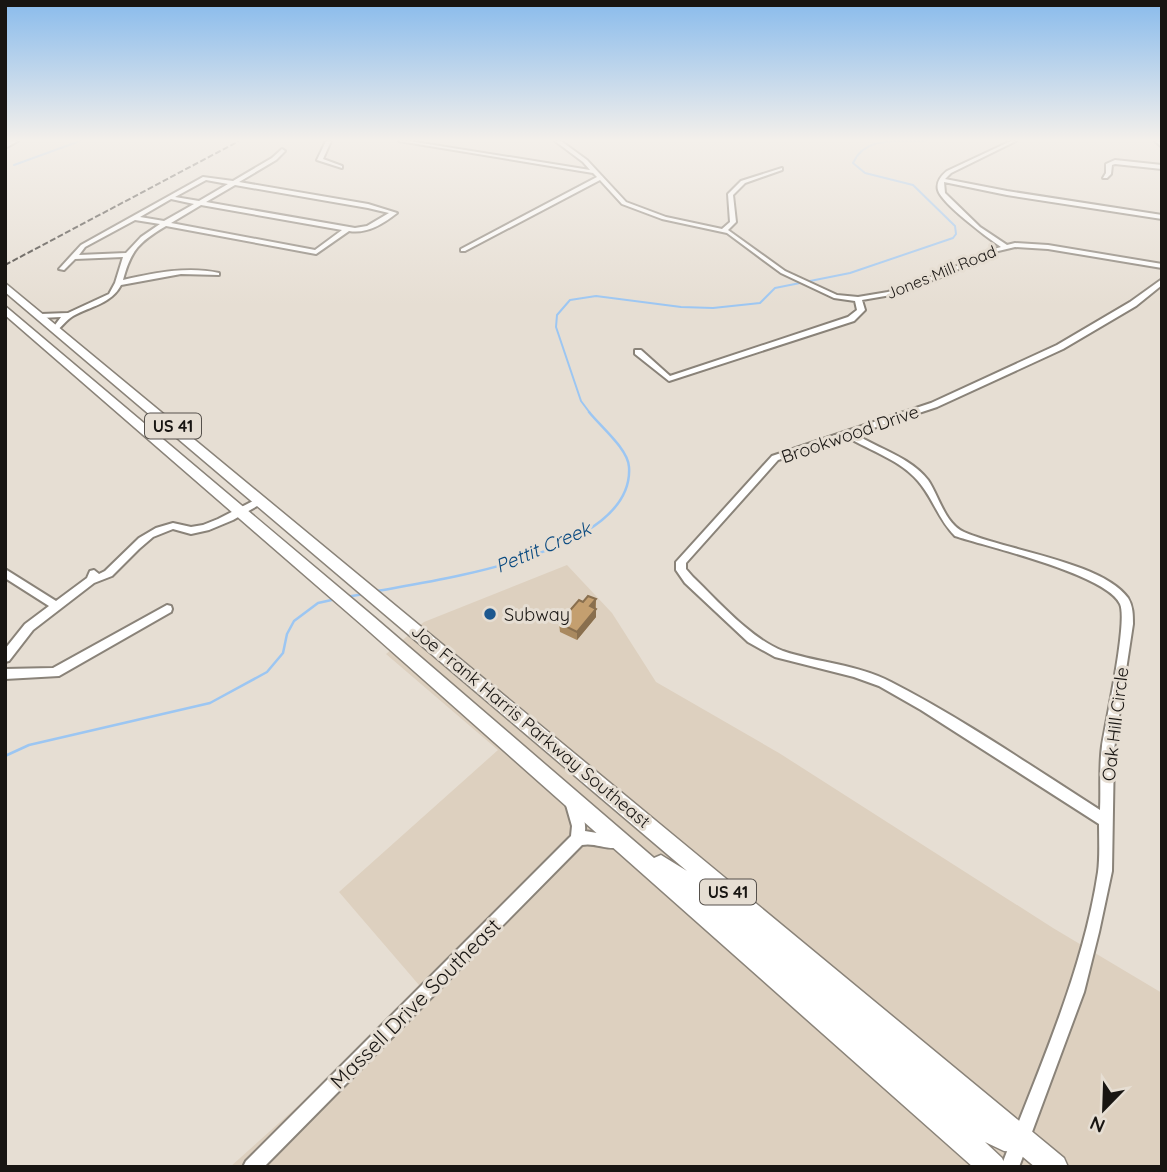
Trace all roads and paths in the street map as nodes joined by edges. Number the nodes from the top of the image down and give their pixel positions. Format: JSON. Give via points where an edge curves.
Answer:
{"nodes":[{"id":1,"x":176,"y":196,"type":"edge"},
{"id":2,"x":213,"y":196,"type":"edge"},
{"id":3,"x":308,"y":196,"type":"edge"},
{"id":4,"x":561,"y":196,"type":"edge"},
{"id":5,"x":615,"y":196,"type":"edge"},
{"id":6,"x":730,"y":196,"type":"edge"},
{"id":7,"x":944,"y":196,"type":"edge"},
{"id":8,"x":1023,"y":196,"type":"edge"},
{"id":9,"x":172,"y":198,"type":"junction"},
{"id":10,"x":201,"y":203,"type":"junction"},
{"id":11,"x":1162,"y":217,"type":"edge"},
{"id":12,"x":136,"y":218,"type":"junction"},
{"id":13,"x":165,"y":223,"type":"junction"},
{"id":14,"x":347,"y":229,"type":"junction"},
{"id":15,"x":724,"y":230,"type":"junction"},
{"id":16,"x":1005,"y":247,"type":"junction"},
{"id":17,"x":463,"y":250,"type":"dead end"},
{"id":18,"x":129,"y":255,"type":"junction"},
{"id":19,"x":72,"y":257,"type":"junction"},
{"id":20,"x":1162,"y":266,"type":"edge"},
{"id":21,"x":62,"y":269,"type":"dead end"},
{"id":22,"x":217,"y":274,"type":"dead end"},
{"id":23,"x":1162,"y":281,"type":"edge"},
{"id":24,"x":119,"y":283,"type":"junction"},
{"id":25,"x":5,"y":286,"type":"edge"},
{"id":26,"x":858,"y":299,"type":"junction"},
{"id":27,"x":5,"y":309,"type":"edge"},
{"id":28,"x":74,"y":313,"type":"junction"},
{"id":29,"x":41,"y":316,"type":"junction"},
{"id":30,"x":56,"y":329,"type":"junction"},
{"id":31,"x":638,"y":352,"type":"dead end"},
{"id":32,"x":849,"y":434,"type":"junction"},
{"id":33,"x":261,"y":500,"type":"junction"},
{"id":34,"x":241,"y":512,"type":"junction"},
{"id":35,"x":8,"y":578,"type":"edge"},
{"id":36,"x":56,"y":606,"type":"junction"},
{"id":37,"x":167,"y":610,"type":"dead end"},
{"id":38,"x":5,"y":658,"type":"edge"},
{"id":39,"x":5,"y":674,"type":"edge"},
{"id":40,"x":569,"y":796,"type":"junction"},
{"id":41,"x":1106,"y":821,"type":"junction"},
{"id":42,"x":578,"y":839,"type":"junction"},
{"id":43,"x":626,"y":846,"type":"junction"},
{"id":44,"x":1021,"y":1139,"type":"junction"},
{"id":45,"x":252,"y":1167,"type":"edge"},
{"id":46,"x":993,"y":1167,"type":"edge"},
{"id":47,"x":1010,"y":1167,"type":"edge"},
{"id":48,"x":1055,"y":1167,"type":"edge"}],
"edges":[{"from":1,"to":9,"type":"street"},
{"from":2,"to":10,"type":"street"},
{"from":3,"to":14,"type":"street","via":[[394,214],[365,229]]},
{"from":4,"to":17,"type":"street"},
{"from":5,"to":15,"type":"street","name":"Jones Mill Road","via":[[667,219]]},
{"from":6,"to":15,"type":"street","via":[[732,224]]},
{"from":7,"to":16,"type":"street"},
{"from":8,"to":11,"type":"street"},
{"from":9,"to":10,"type":"street"},
{"from":9,"to":12,"type":"street"},
{"from":10,"to":13,"type":"street"},
{"from":10,"to":14,"type":"street"},
{"from":12,"to":13,"type":"street"},
{"from":12,"to":19,"type":"street","via":[[83,246]]},
{"from":13,"to":14,"type":"street","via":[[316,252]]},
{"from":13,"to":18,"type":"street","via":[[138,242]]},
{"from":15,"to":26,"type":"street","name":"Jones Mill Road","via":[[813,288]]},
{"from":16,"to":20,"type":"street","name":"Jones Mill Road","via":[[1043,246]]},
{"from":16,"to":26,"type":"street","name":"Jones Mill Road","via":[[911,287]]},
{"from":18,"to":19,"type":"street"},
{"from":18,"to":24,"type":"street"},
{"from":19,"to":21,"type":"street"},
{"from":22,"to":24,"type":"street","via":[[203,270]]},
{"from":23,"to":32,"type":"street","name":"Brookwood Drive","via":[[1133,304],[1060,347],[934,405]]},
{"from":24,"to":28,"type":"street","via":[[106,298]]},
{"from":25,"to":29,"type":"highway","name":"Joe Frank Harris Parkway Southeast","number":"US 41"},
{"from":26,"to":31,"type":"street","via":[[861,310],[851,319],[669,379]]},
{"from":27,"to":34,"type":"highway","name":"Joe Frank Harris Parkway Southeast","number":"US 41"},
{"from":28,"to":29,"type":"street"},
{"from":28,"to":30,"type":"street"},
{"from":29,"to":30,"type":"highway","name":"Joe Frank Harris Parkway Southeast","number":"US 41"},
{"from":30,"to":33,"type":"highway","name":"Joe Frank Harris Parkway Southeast","number":"US 41"},
{"from":32,"to":41,"type":"street","name":"Oak Hill Circle","via":[[912,469],[945,523],[958,534],[1086,576],[1122,597],[1128,624],[1108,748]]},
{"from":32,"to":41,"type":"street","name":"Brookwood Drive","via":[[775,458],[685,555],[681,570],[752,639],[779,654],[883,683]]},
{"from":33,"to":34,"type":"street"},
{"from":33,"to":44,"type":"highway","name":"Joe Frank Harris Parkway Southeast","number":"US 41"},
{"from":34,"to":36,"type":"street","via":[[194,531],[176,526],[147,536],[124,561]]},
{"from":34,"to":40,"type":"highway","name":"Joe Frank Harris Parkway Southeast","number":"US 41"},
{"from":35,"to":36,"type":"street"},
{"from":36,"to":38,"type":"street","via":[[19,638]]},
{"from":37,"to":39,"type":"street","via":[[55,673]]},
{"from":40,"to":42,"type":"street","via":[[578,820]]},
{"from":40,"to":43,"type":"highway","name":"Joe Frank Harris Parkway Southeast","number":"US 41"},
{"from":41,"to":44,"type":"street","name":"Oak Hill Circle","via":[[1105,871],[1076,992]]},
{"from":42,"to":43,"type":"street","via":[[599,838]]},
{"from":42,"to":45,"type":"street","name":"Massell Drive Southeast"},
{"from":43,"to":44,"type":"highway","via":[[686,882],[754,932],[988,1131]]},
{"from":43,"to":46,"type":"highway","name":"Joe Frank Harris Parkway Southeast","number":"US 41"},
{"from":44,"to":47,"type":"street","name":"Oak Hill Circle"},
{"from":44,"to":48,"type":"highway","name":"Joe Frank Harris Parkway Southeast","number":"US 41"}]}
